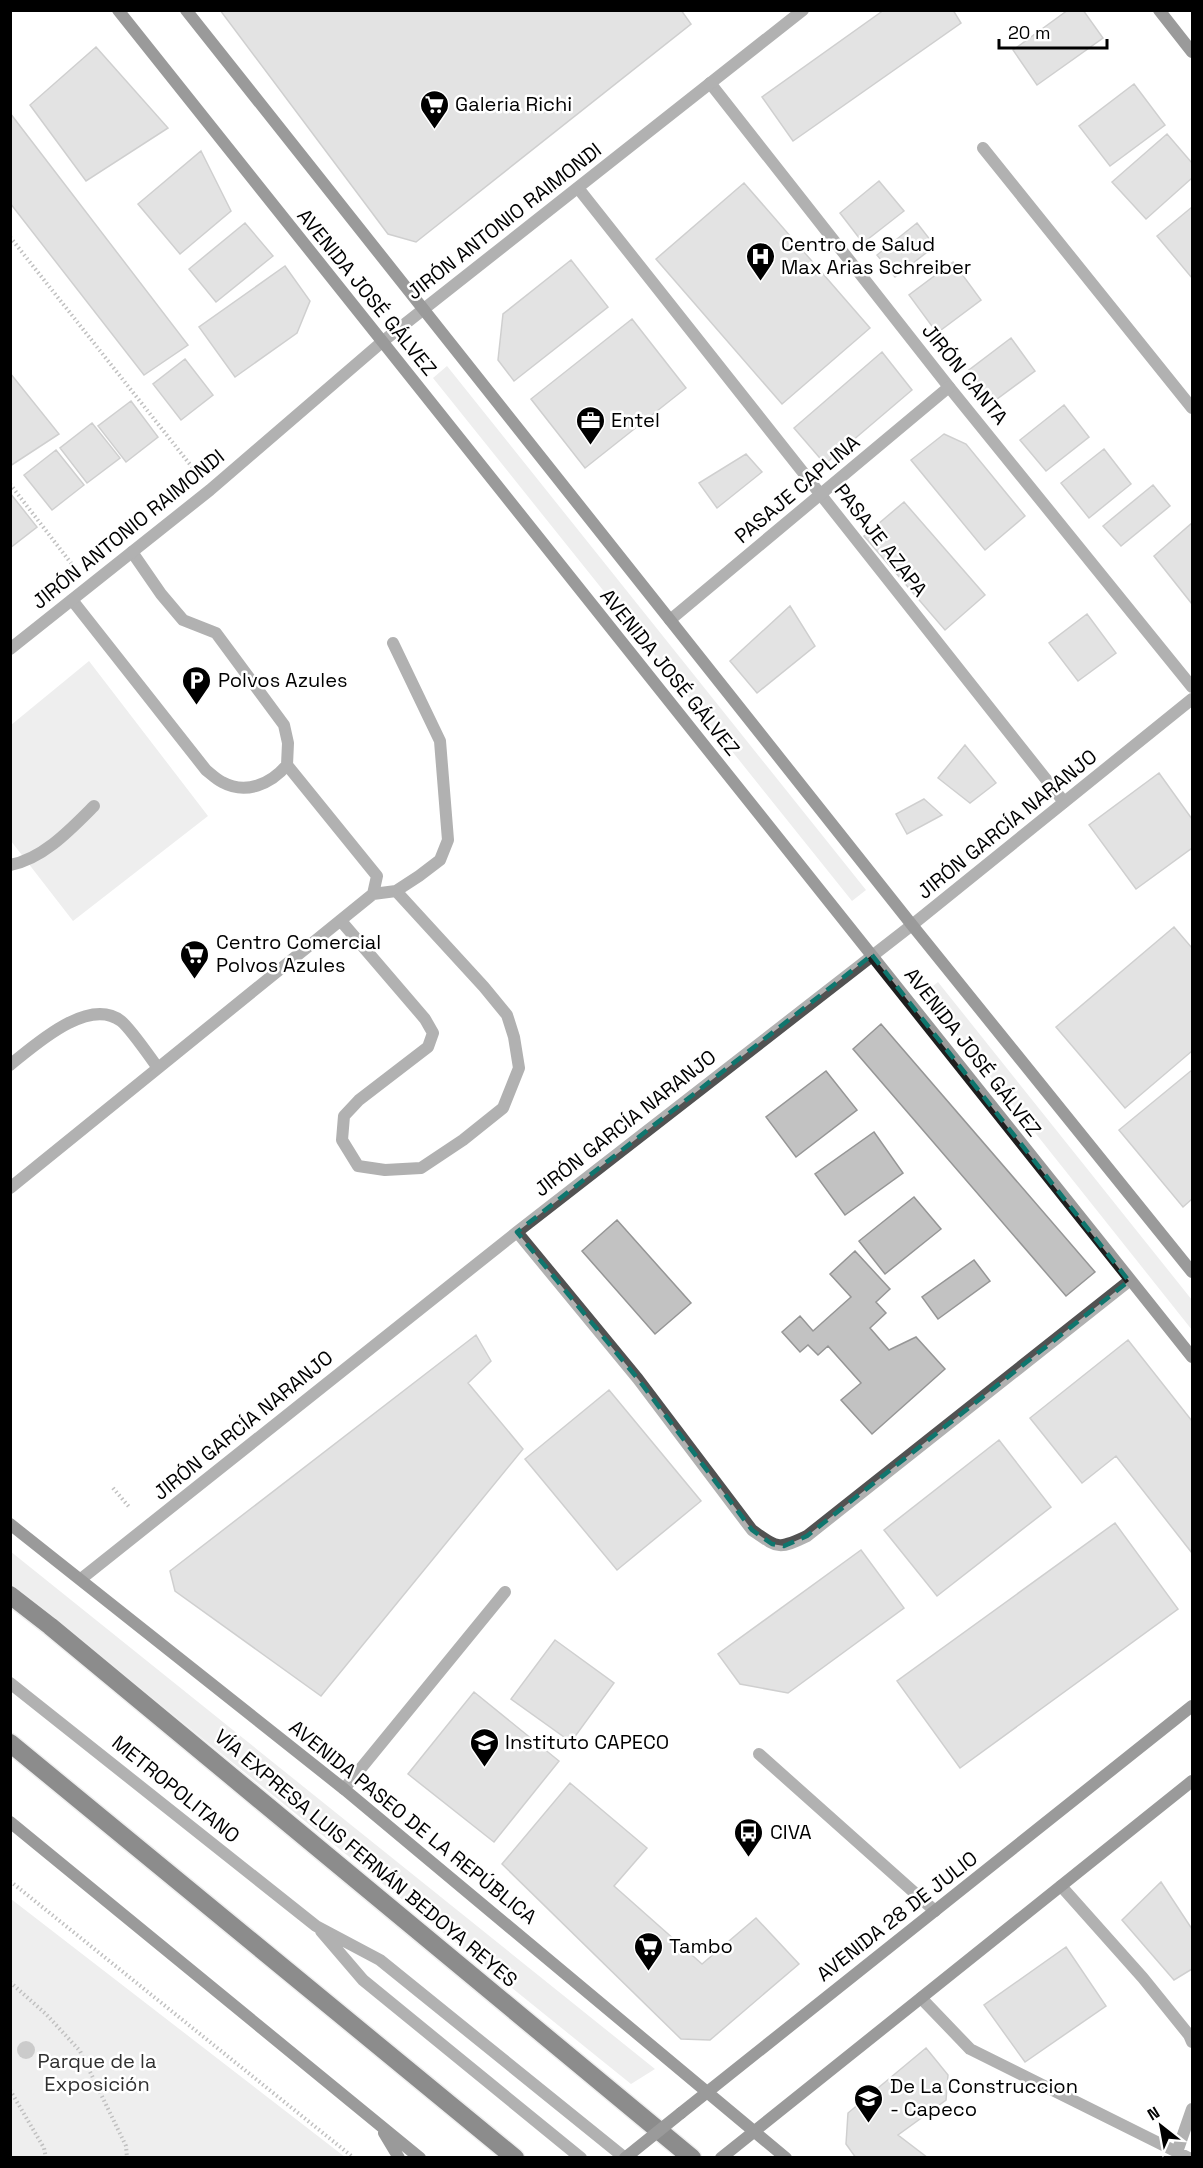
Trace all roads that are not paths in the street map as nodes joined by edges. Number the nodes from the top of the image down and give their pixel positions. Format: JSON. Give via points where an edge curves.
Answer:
{"nodes":[{"id":1,"x":118,"y":10,"type":"edge"},
{"id":2,"x":186,"y":10,"type":"edge"},
{"id":3,"x":803,"y":10,"type":"edge"},
{"id":4,"x":1159,"y":10,"type":"edge"},
{"id":5,"x":1192,"y":52,"type":"edge"},
{"id":6,"x":710,"y":83,"type":"junction"},
{"id":7,"x":983,"y":148,"type":"dead end"},
{"id":8,"x":578,"y":188,"type":"junction"},
{"id":9,"x":423,"y":310,"type":"junction"},
{"id":10,"x":382,"y":342,"type":"junction"},
{"id":11,"x":949,"y":387,"type":"junction"},
{"id":12,"x":1192,"y":408,"type":"edge"},
{"id":13,"x":820,"y":495,"type":"junction"},
{"id":14,"x":132,"y":552,"type":"junction"},
{"id":15,"x":72,"y":600,"type":"junction"},
{"id":16,"x":670,"y":620,"type":"junction"},
{"id":17,"x":393,"y":642,"type":"dead end"},
{"id":18,"x":10,"y":649,"type":"edge"},
{"id":19,"x":1192,"y":687,"type":"edge"},
{"id":20,"x":1192,"y":699,"type":"edge"},
{"id":21,"x":287,"y":765,"type":"junction"},
{"id":22,"x":1064,"y":802,"type":"junction"},
{"id":23,"x":94,"y":806,"type":"dead end"},
{"id":24,"x":10,"y":866,"type":"edge"},
{"id":25,"x":396,"y":891,"type":"junction"},
{"id":26,"x":373,"y":894,"type":"junction"},
{"id":27,"x":340,"y":921,"type":"junction"},
{"id":28,"x":912,"y":925,"type":"junction"},
{"id":29,"x":872,"y":956,"type":"junction"},
{"id":30,"x":10,"y":1065,"type":"edge"},
{"id":31,"x":158,"y":1068,"type":"junction"},
{"id":32,"x":10,"y":1188,"type":"edge"},
{"id":33,"x":517,"y":1232,"type":"junction"},
{"id":34,"x":1192,"y":1272,"type":"edge"},
{"id":35,"x":1130,"y":1281,"type":"junction"},
{"id":36,"x":1192,"y":1358,"type":"edge"},
{"id":37,"x":10,"y":1524,"type":"edge"},
{"id":38,"x":81,"y":1579,"type":"junction"},
{"id":39,"x":506,"y":1592,"type":"dead end"},
{"id":40,"x":10,"y":1596,"type":"edge"},
{"id":41,"x":10,"y":1683,"type":"edge"},
{"id":42,"x":1192,"y":1706,"type":"edge"},
{"id":43,"x":10,"y":1743,"type":"edge"},
{"id":44,"x":759,"y":1754,"type":"dead end"},
{"id":45,"x":1192,"y":1781,"type":"edge"},
{"id":46,"x":344,"y":1789,"type":"junction"},
{"id":47,"x":10,"y":1822,"type":"edge"},
{"id":48,"x":1061,"y":1886,"type":"junction"},
{"id":49,"x":935,"y":1911,"type":"junction"},
{"id":50,"x":316,"y":1926,"type":"junction"},
{"id":51,"x":921,"y":1998,"type":"junction"},
{"id":52,"x":1192,"y":2042,"type":"edge"},
{"id":53,"x":708,"y":2091,"type":"junction"},
{"id":54,"x":1192,"y":2109,"type":"edge"},
{"id":55,"x":378,"y":2124,"type":"junction"},
{"id":56,"x":755,"y":2131,"type":"junction"},
{"id":57,"x":1177,"y":2152,"type":"junction"},
{"id":58,"x":725,"y":2154,"type":"edge"},
{"id":59,"x":399,"y":2157,"type":"edge"},
{"id":60,"x":420,"y":2157,"type":"edge"},
{"id":61,"x":515,"y":2157,"type":"edge"},
{"id":62,"x":581,"y":2157,"type":"edge"},
{"id":63,"x":625,"y":2157,"type":"edge"},
{"id":64,"x":692,"y":2157,"type":"edge"},
{"id":65,"x":786,"y":2157,"type":"edge"},
{"id":66,"x":1189,"y":2157,"type":"edge"}],
"edges":[{"from":1,"to":10,"type":"street","name":"AVENIDA JOSÉ GÁLVEZ"},
{"from":2,"to":9,"type":"street","name":"AVENIDA JOSÉ GÁLVEZ"},
{"from":3,"to":6,"type":"street","name":"JIRÓN ANTONIO RAIMONDI"},
{"from":4,"to":5,"type":"street"},
{"from":6,"to":8,"type":"street","name":"JIRÓN ANTONIO RAIMONDI"},
{"from":6,"to":11,"type":"street","name":"JIRÓN CANTA"},
{"from":7,"to":12,"type":"street"},
{"from":8,"to":9,"type":"street","name":"JIRÓN ANTONIO RAIMONDI"},
{"from":8,"to":13,"type":"street","name":"PASAJE AZAPA"},
{"from":9,"to":10,"type":"street","name":"JIRÓN ANTONIO RAIMONDI"},
{"from":9,"to":16,"type":"street","name":"AVENIDA JOSÉ GÁLVEZ"},
{"from":10,"to":14,"type":"street","name":"JIRÓN ANTONIO RAIMONDI"},
{"from":10,"to":29,"type":"street","name":"AVENIDA JOSÉ GÁLVEZ"},
{"from":11,"to":13,"type":"street","name":"PASAJE CAPLINA"},
{"from":11,"to":19,"type":"street","name":"JIRÓN CANTA"},
{"from":13,"to":16,"type":"street","name":"PASAJE CAPLINA"},
{"from":13,"to":22,"type":"street","name":"PASAJE AZAPA"},
{"from":14,"to":15,"type":"street","name":"JIRÓN ANTONIO RAIMONDI"},
{"from":14,"to":21,"type":"street","via":[[183,620],[216,633],[284,725]]},
{"from":15,"to":18,"type":"street","name":"JIRÓN ANTONIO RAIMONDI"},
{"from":15,"to":21,"type":"street","via":[[206,770],[222,782],[240,788],[261,785]]},
{"from":16,"to":28,"type":"street","name":"AVENIDA JOSÉ GÁLVEZ"},
{"from":17,"to":25,"type":"street","via":[[440,741],[448,840],[440,860]]},
{"from":20,"to":22,"type":"street","name":"JIRÓN GARCÍA NARANJO"},
{"from":21,"to":26,"type":"street","via":[[377,876]]},
{"from":22,"to":28,"type":"street","name":"JIRÓN GARCÍA NARANJO"},
{"from":23,"to":24,"type":"street","via":[[46,849]]},
{"from":25,"to":26,"type":"street"},
{"from":25,"to":27,"type":"street","via":[[507,1015],[519,1068],[503,1108],[421,1168],[385,1170],[358,1166],[342,1140],[344,1116],[428,1047],[433,1033]]},
{"from":26,"to":27,"type":"street"},
{"from":27,"to":31,"type":"street"},
{"from":28,"to":29,"type":"street","name":"JIRÓN GARCÍA NARANJO"},
{"from":28,"to":34,"type":"street","name":"AVENIDA JOSÉ GÁLVEZ"},
{"from":29,"to":33,"type":"street","name":"JIRÓN GARCÍA NARANJO"},
{"from":29,"to":35,"type":"street","name":"AVENIDA JOSÉ GÁLVEZ"},
{"from":30,"to":31,"type":"street","via":[[75,1019],[109,1015],[121,1021]]},
{"from":31,"to":32,"type":"street"},
{"from":33,"to":35,"type":"street","via":[[638,1379],[752,1530],[772,1544],[784,1546],[807,1536]]},
{"from":33,"to":38,"type":"street","name":"JIRÓN GARCÍA NARANJO"},
{"from":35,"to":36,"type":"street","name":"AVENIDA JOSÉ GÁLVEZ"},
{"from":37,"to":38,"type":"street","name":"AVENIDA PASEO DE LA REPÚBLICA"},
{"from":38,"to":46,"type":"street","name":"AVENIDA PASEO DE LA REPÚBLICA"},
{"from":39,"to":46,"type":"street"},
{"from":40,"to":64,"type":"highway","name":"VÍA EXPRESA LUIS FERNÁN BEDOYA REYES"},
{"from":41,"to":50,"type":"street","name":"METROPOLITANO"},
{"from":42,"to":49,"type":"street","name":"AVENIDA 28 DE JULIO"},
{"from":43,"to":61,"type":"highway"},
{"from":44,"to":49,"type":"street"},
{"from":45,"to":48,"type":"street"},
{"from":46,"to":53,"type":"street","name":"AVENIDA PASEO DE LA REPÚBLICA"},
{"from":47,"to":55,"type":"street"},
{"from":48,"to":51,"type":"street"},
{"from":48,"to":52,"type":"street","via":[[1143,1978]]},
{"from":49,"to":53,"type":"street","name":"AVENIDA 28 DE JULIO"},
{"from":50,"to":62,"type":"street","name":"METROPOLITANO","via":[[363,1980]]},
{"from":50,"to":63,"type":"street","name":"METROPOLITANO","via":[[380,1960]]},
{"from":51,"to":56,"type":"street"},
{"from":51,"to":57,"type":"street","via":[[970,2049]]},
{"from":53,"to":56,"type":"street","name":"AVENIDA PASEO DE LA REPÚBLICA"},
{"from":53,"to":63,"type":"street","name":"AVENIDA 28 DE JULIO","bridge":true},
{"from":54,"to":57,"type":"street"},
{"from":55,"to":59,"type":"street"},
{"from":55,"to":60,"type":"street"},
{"from":56,"to":58,"type":"street"},
{"from":56,"to":65,"type":"street","name":"AVENIDA PASEO DE LA REPÚBLICA"},
{"from":57,"to":66,"type":"street"}]}
